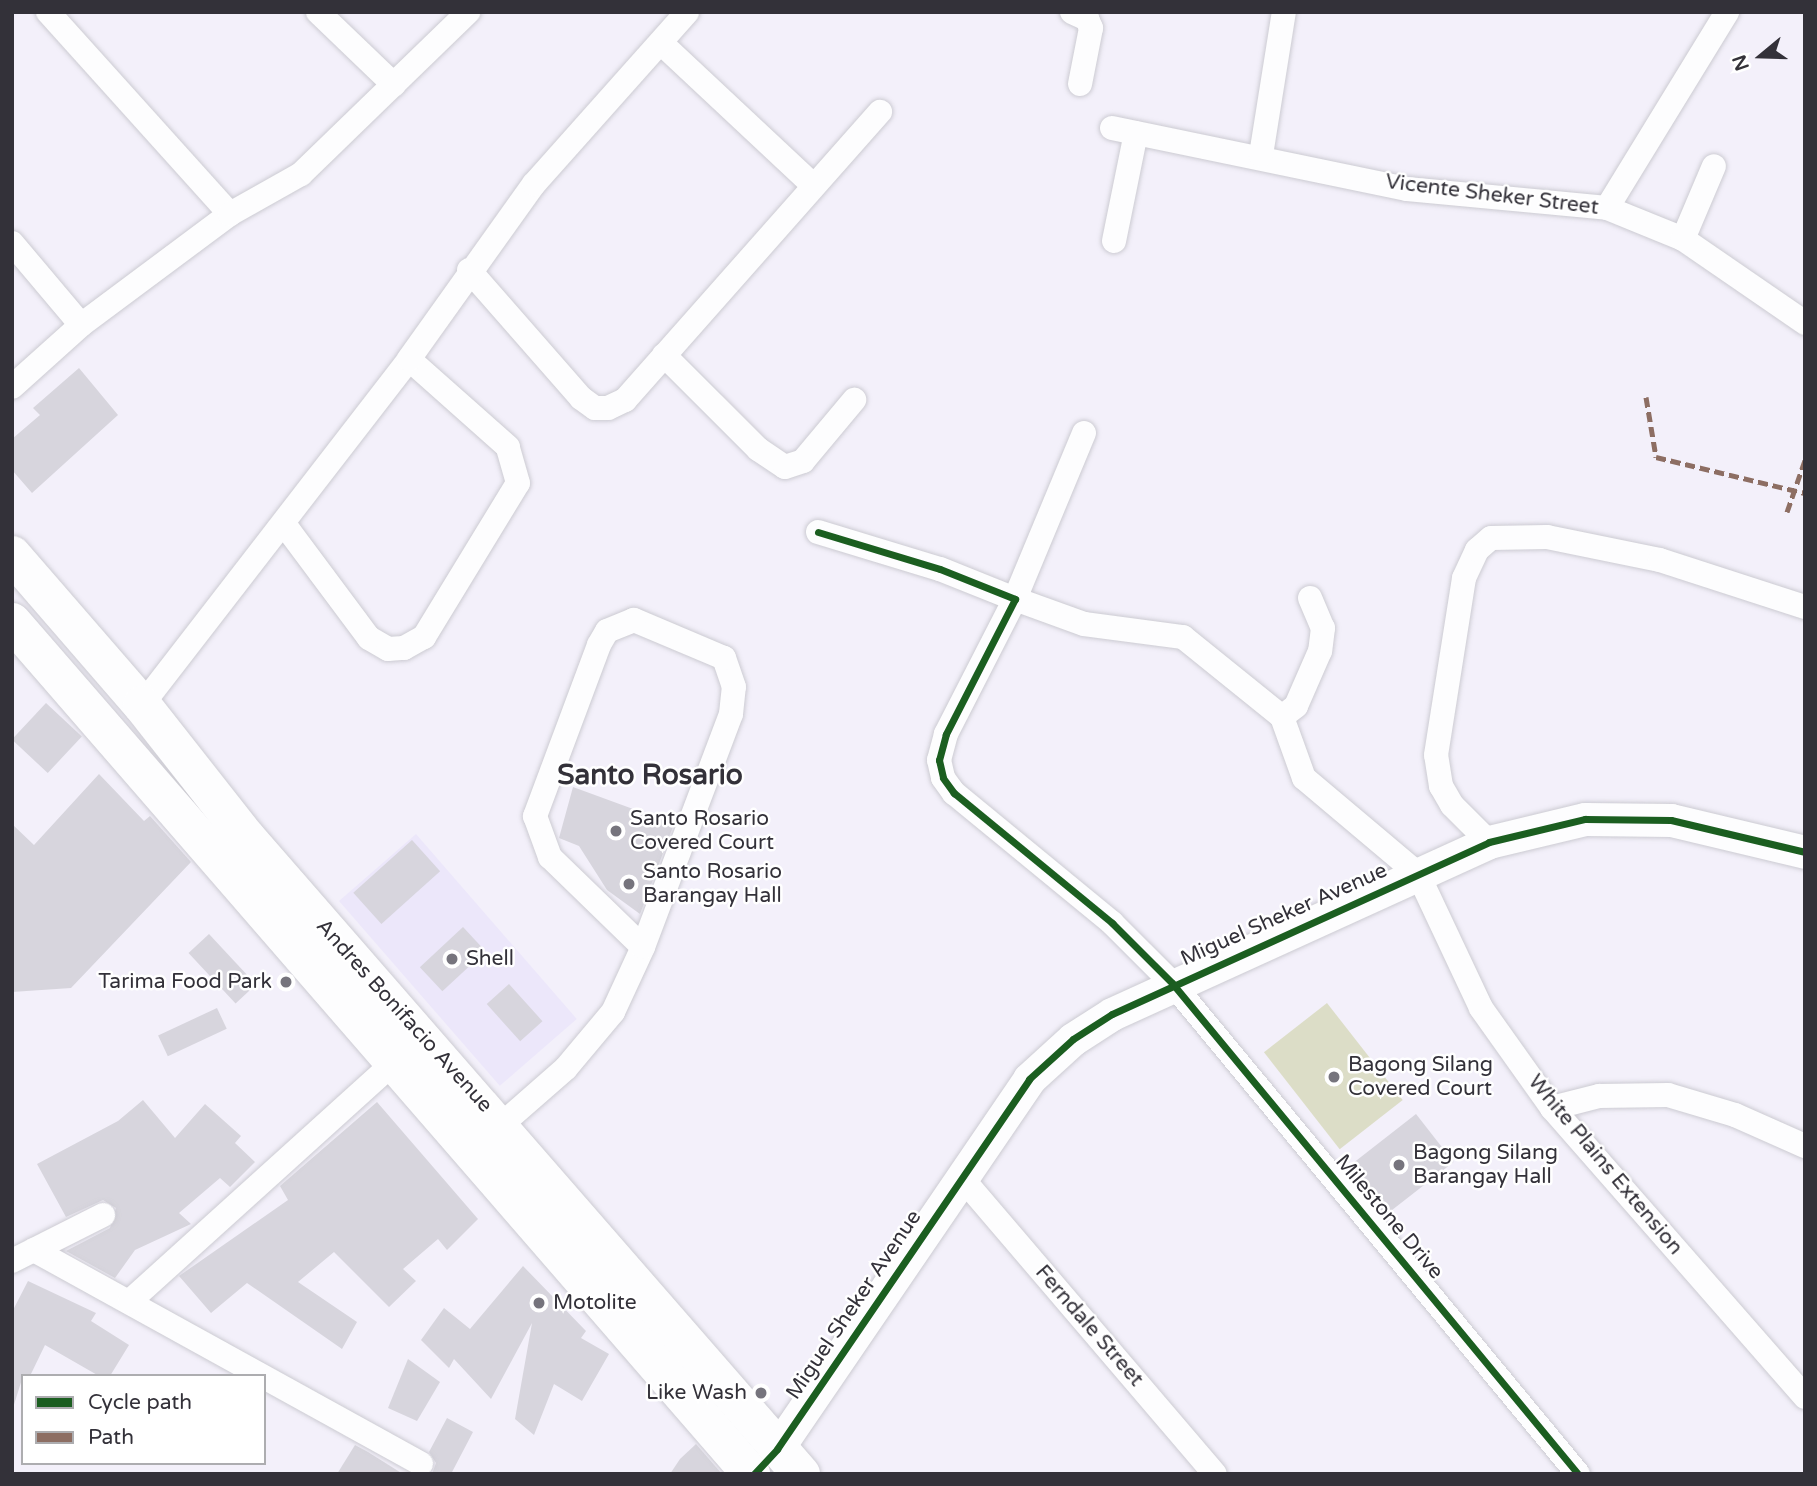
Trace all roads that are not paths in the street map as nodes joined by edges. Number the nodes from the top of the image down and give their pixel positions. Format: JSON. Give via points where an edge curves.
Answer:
{"nodes":[{"id":1,"x":48,"y":12,"type":"edge"},
{"id":2,"x":318,"y":12,"type":"edge"},
{"id":3,"x":468,"y":12,"type":"edge"},
{"id":4,"x":687,"y":12,"type":"edge"},
{"id":5,"x":1072,"y":12,"type":"edge"},
{"id":6,"x":1284,"y":12,"type":"edge"},
{"id":7,"x":1727,"y":12,"type":"edge"},
{"id":8,"x":661,"y":43,"type":"junction"},
{"id":9,"x":1080,"y":84,"type":"dead end"},
{"id":10,"x":394,"y":85,"type":"junction"},
{"id":11,"x":880,"y":112,"type":"dead end"},
{"id":12,"x":1112,"y":128,"type":"dead end"},
{"id":13,"x":1136,"y":133,"type":"junction"},
{"id":14,"x":1261,"y":155,"type":"junction"},
{"id":15,"x":1714,"y":166,"type":"dead end"},
{"id":16,"x":813,"y":184,"type":"junction"},
{"id":17,"x":1606,"y":208,"type":"junction"},
{"id":18,"x":230,"y":214,"type":"junction"},
{"id":19,"x":1683,"y":239,"type":"junction"},
{"id":20,"x":1114,"y":241,"type":"dead end"},
{"id":21,"x":12,"y":243,"type":"edge"},
{"id":22,"x":469,"y":270,"type":"junction"},
{"id":23,"x":1805,"y":323,"type":"edge"},
{"id":24,"x":81,"y":325,"type":"junction"},
{"id":25,"x":664,"y":355,"type":"junction"},
{"id":26,"x":409,"y":359,"type":"junction"},
{"id":27,"x":12,"y":387,"type":"edge"},
{"id":28,"x":854,"y":400,"type":"dead end"},
{"id":29,"x":1084,"y":433,"type":"dead end"},
{"id":30,"x":284,"y":524,"type":"junction"},
{"id":31,"x":818,"y":532,"type":"dead end"},
{"id":32,"x":12,"y":555,"type":"edge"},
{"id":33,"x":1311,"y":598,"type":"dead end"},
{"id":34,"x":1015,"y":599,"type":"junction"},
{"id":35,"x":1805,"y":607,"type":"edge"},
{"id":36,"x":12,"y":622,"type":"edge"},
{"id":37,"x":142,"y":705,"type":"junction"},
{"id":38,"x":1283,"y":717,"type":"junction"},
{"id":39,"x":1489,"y":842,"type":"junction"},
{"id":40,"x":1805,"y":852,"type":"edge"},
{"id":41,"x":1418,"y":874,"type":"junction"},
{"id":42,"x":643,"y":947,"type":"junction"},
{"id":43,"x":1172,"y":983,"type":"junction"},
{"id":44,"x":423,"y":1037,"type":"junction"},
{"id":45,"x":393,"y":1062,"type":"junction"},
{"id":46,"x":1552,"y":1108,"type":"junction"},
{"id":47,"x":501,"y":1125,"type":"junction"},
{"id":48,"x":1805,"y":1146,"type":"edge"},
{"id":49,"x":962,"y":1178,"type":"junction"},
{"id":50,"x":103,"y":1215,"type":"dead end"},
{"id":51,"x":23,"y":1255,"type":"edge"},
{"id":52,"x":130,"y":1301,"type":"junction"},
{"id":53,"x":260,"y":1374,"type":"edge"},
{"id":54,"x":266,"y":1377,"type":"edge"},
{"id":55,"x":1805,"y":1396,"type":"edge"},
{"id":56,"x":421,"y":1464,"type":"dead end"},
{"id":57,"x":771,"y":1468,"type":"edge"},
{"id":58,"x":1215,"y":1474,"type":"edge"},
{"id":59,"x":1578,"y":1474,"type":"edge"}],
"edges":[{"from":1,"to":18,"type":"street"},
{"from":2,"to":10,"type":"street"},
{"from":3,"to":10,"type":"street"},
{"from":4,"to":8,"type":"street"},
{"from":5,"to":9,"type":"street","via":[[1087,19],[1091,28]]},
{"from":6,"to":14,"type":"street"},
{"from":7,"to":17,"type":"street"},
{"from":8,"to":16,"type":"street"},
{"from":8,"to":22,"type":"street","via":[[534,184]]},
{"from":10,"to":18,"type":"street","via":[[301,174]]},
{"from":11,"to":16,"type":"street"},
{"from":12,"to":13,"type":"street","name":"Vicente Sheker Street"},
{"from":13,"to":14,"type":"street","name":"Vicente Sheker Street"},
{"from":13,"to":20,"type":"street"},
{"from":14,"to":17,"type":"street","name":"Vicente Sheker Street","via":[[1407,189]]},
{"from":15,"to":19,"type":"street"},
{"from":16,"to":25,"type":"street"},
{"from":17,"to":19,"type":"street","name":"Vicente Sheker Street"},
{"from":18,"to":24,"type":"street"},
{"from":19,"to":23,"type":"street","name":"Vicente Sheker Street"},
{"from":21,"to":24,"type":"street"},
{"from":22,"to":25,"type":"street","via":[[595,408],[625,400]]},
{"from":22,"to":26,"type":"street"},
{"from":24,"to":27,"type":"street"},
{"from":25,"to":28,"type":"street","via":[[758,449],[785,467],[803,461]]},
{"from":26,"to":30,"type":"street"},
{"from":26,"to":30,"type":"street","via":[[508,447],[518,483],[424,637],[388,649],[369,638]]},
{"from":29,"to":34,"type":"street"},
{"from":30,"to":37,"type":"street"},
{"from":31,"to":34,"type":"street","via":[[940,569]]},
{"from":32,"to":37,"type":"highway","name":"Andres Bonifacio Avenue"},
{"from":33,"to":38,"type":"street","via":[[1322,628],[1320,651],[1296,706]]},
{"from":34,"to":38,"type":"street","via":[[1084,624],[1183,637]]},
{"from":34,"to":43,"type":"street","name":"Milestone Drive","via":[[946,734],[939,760],[943,778],[954,793],[1112,923]]},
{"from":35,"to":39,"type":"street","via":[[1660,560],[1547,537],[1491,538],[1476,550],[1464,578],[1436,755],[1441,786],[1452,805]]},
{"from":36,"to":45,"type":"highway","name":"Andres Bonifacio Avenue"},
{"from":37,"to":44,"type":"highway","name":"Andres Bonifacio Avenue","via":[[246,838]]},
{"from":38,"to":41,"type":"street","via":[[1290,751],[1313,790]]},
{"from":39,"to":40,"type":"street","name":"Miguel Sheker Avenue","via":[[1585,819],[1671,820]]},
{"from":39,"to":41,"type":"street","name":"Miguel Sheker Avenue"},
{"from":41,"to":43,"type":"street","name":"Miguel Sheker Avenue","via":[[1283,939]]},
{"from":41,"to":46,"type":"street","name":"White Plains Extension","via":[[1481,1008]]},
{"from":42,"to":42,"type":"street","via":[[731,714],[734,687],[724,658],[634,620],[607,631],[599,645],[535,816],[550,857]]},
{"from":42,"to":47,"type":"street","via":[[613,1012],[566,1068]]},
{"from":43,"to":49,"type":"street","name":"Miguel Sheker Avenue","via":[[1073,1040],[1029,1079]]},
{"from":43,"to":59,"type":"street","name":"Milestone Drive"},
{"from":44,"to":45,"type":"street"},
{"from":44,"to":47,"type":"highway","name":"Andres Bonifacio Avenue"},
{"from":45,"to":52,"type":"street"},
{"from":45,"to":57,"type":"highway","name":"Andres Bonifacio Avenue"},
{"from":46,"to":48,"type":"street","via":[[1600,1096],[1668,1095],[1735,1115]]},
{"from":46,"to":55,"type":"street","name":"White Plains Extension"},
{"from":47,"to":57,"type":"highway","name":"Andres Bonifacio Avenue"},
{"from":49,"to":57,"type":"street","name":"Miguel Sheker Avenue"},
{"from":49,"to":58,"type":"street","name":"Ferndale Street"},
{"from":50,"to":51,"type":"street"},
{"from":51,"to":52,"type":"street"},
{"from":52,"to":53,"type":"street"},
{"from":54,"to":56,"type":"street"}]}
